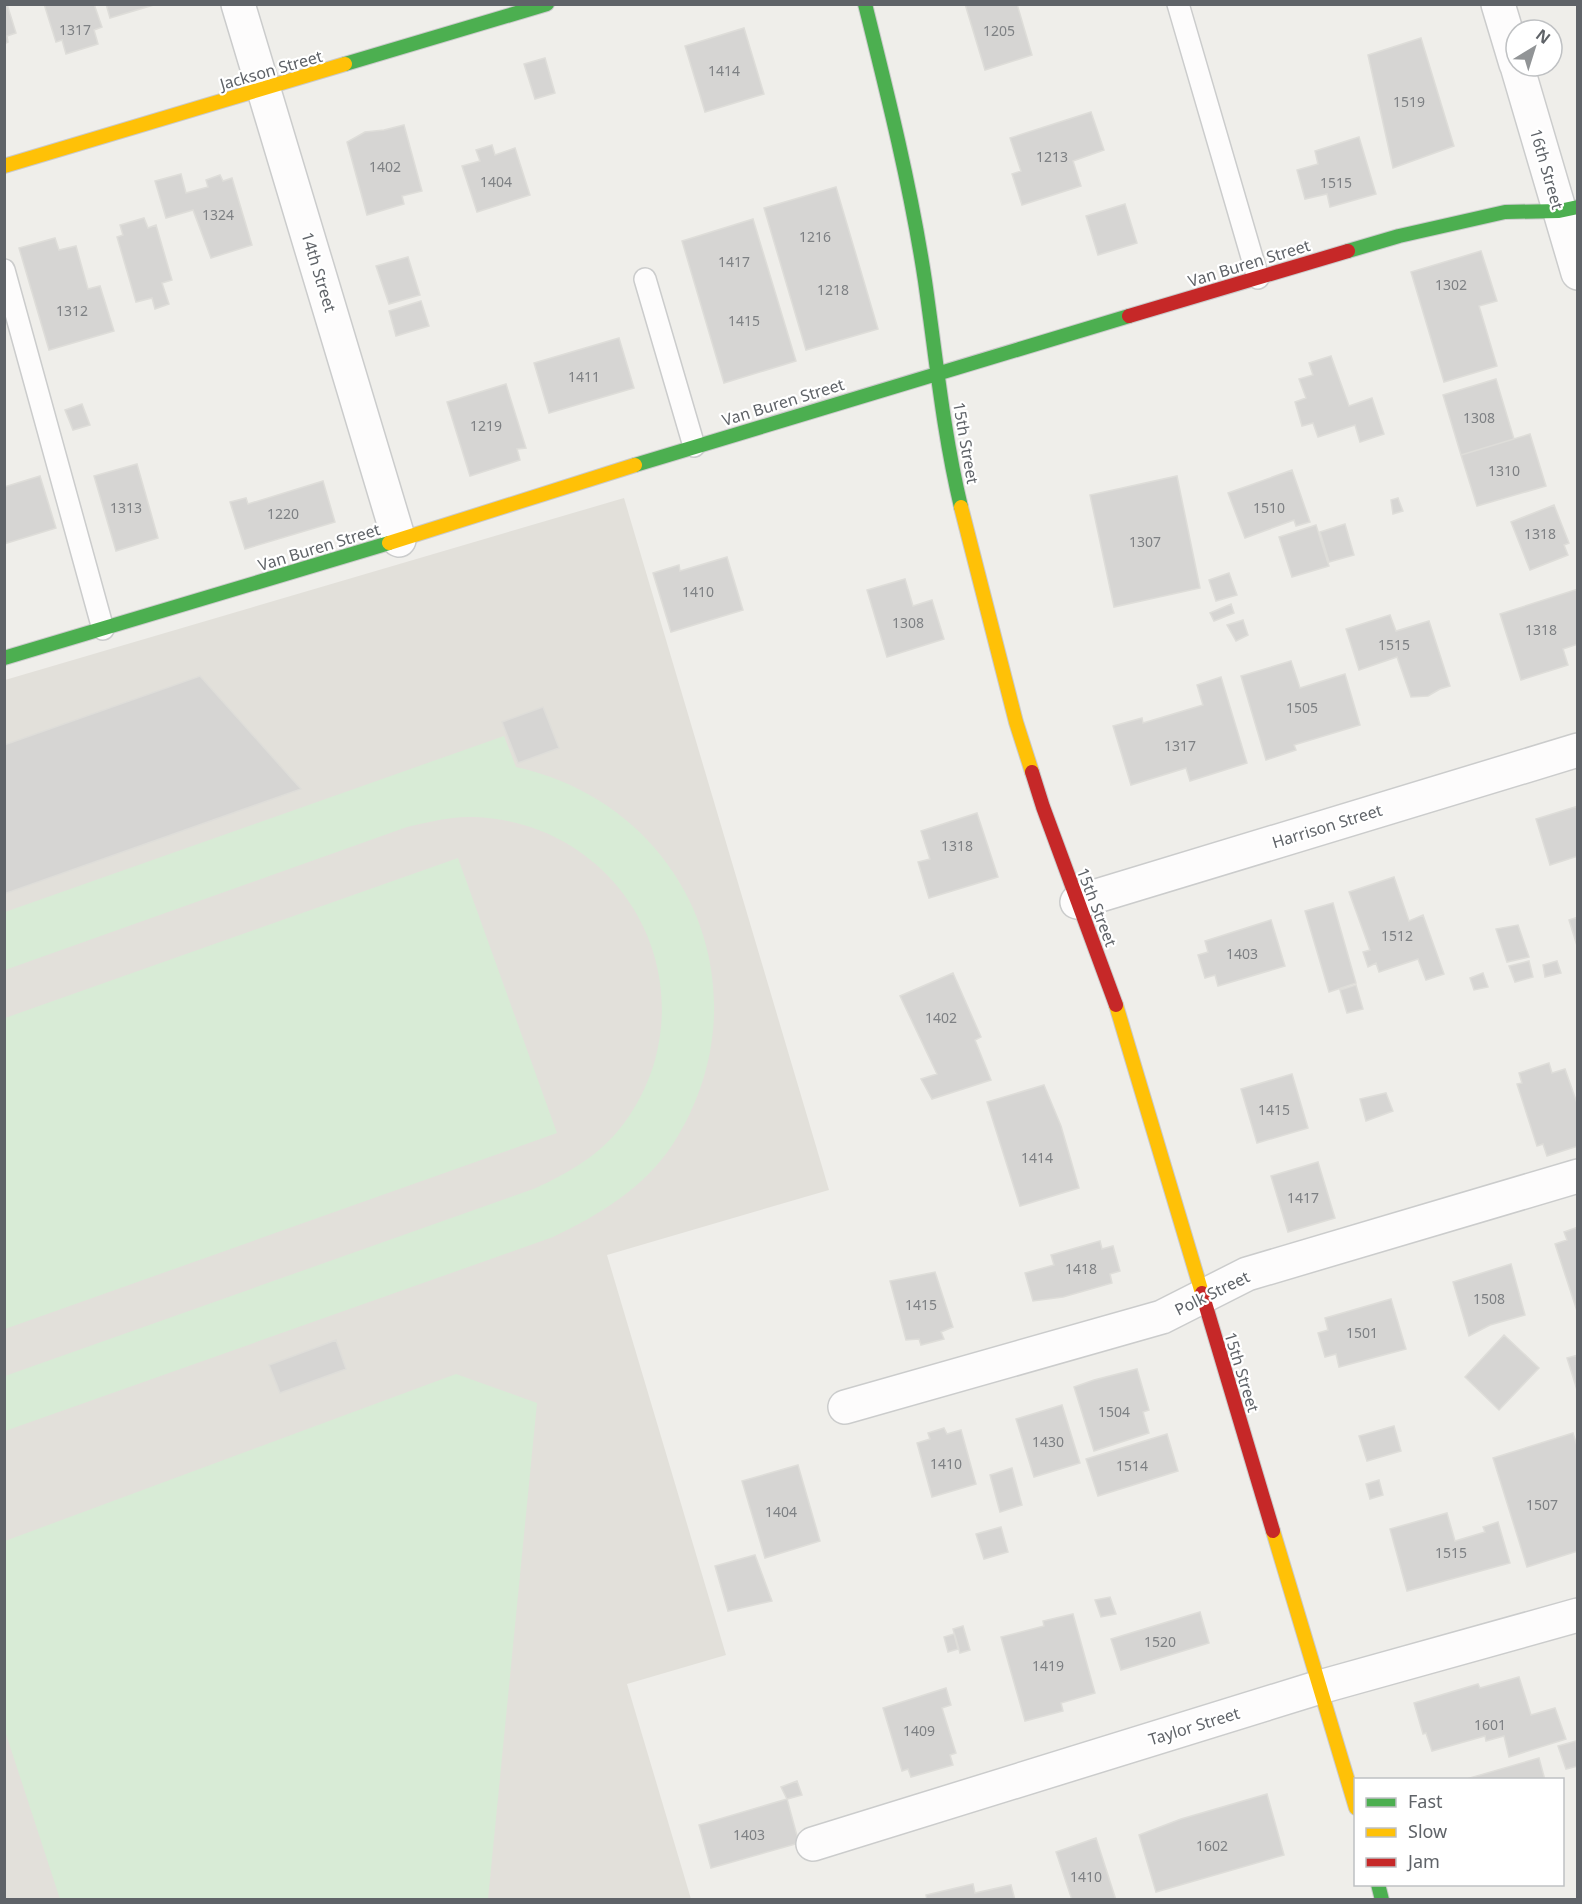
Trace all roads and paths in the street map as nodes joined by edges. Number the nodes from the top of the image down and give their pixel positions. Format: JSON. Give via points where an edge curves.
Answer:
{"nodes":[{"id":1,"x":238,"y":4,"type":"edge"},
{"id":2,"x":548,"y":4,"type":"edge"},
{"id":3,"x":865,"y":4,"type":"edge"},
{"id":4,"x":1178,"y":4,"type":"edge"},
{"id":5,"x":1498,"y":4,"type":"edge"},
{"id":6,"x":1504,"y":24,"type":"edge"},
{"id":7,"x":1521,"y":78,"type":"edge"},
{"id":8,"x":264,"y":90,"type":"junction"},
{"id":9,"x":4,"y":166,"type":"edge"},
{"id":10,"x":1568,"y":209,"type":"edge"},
{"id":11,"x":4,"y":270,"type":"edge"},
{"id":12,"x":1578,"y":273,"type":"edge"},
{"id":13,"x":1258,"y":278,"type":"junction"},
{"id":14,"x":645,"y":279,"type":"dead end"},
{"id":15,"x":938,"y":373,"type":"junction"},
{"id":16,"x":694,"y":446,"type":"junction"},
{"id":17,"x":399,"y":540,"type":"junction"},
{"id":18,"x":103,"y":629,"type":"junction"},
{"id":19,"x":4,"y":658,"type":"edge"},
{"id":20,"x":1578,"y":750,"type":"edge"},
{"id":21,"x":1077,"y":902,"type":"junction"},
{"id":22,"x":1578,"y":1176,"type":"edge"},
{"id":23,"x":1202,"y":1296,"type":"junction"},
{"id":24,"x":845,"y":1407,"type":"dead end"},
{"id":25,"x":1578,"y":1615,"type":"edge"},
{"id":26,"x":1320,"y":1688,"type":"junction"},
{"id":27,"x":1354,"y":1801,"type":"edge"},
{"id":28,"x":813,"y":1844,"type":"dead end"}],
"edges":[{"from":1,"to":8,"type":"street","name":"14th Street"},
{"from":2,"to":8,"type":"street","name":"Jackson Street"},
{"from":3,"to":15,"type":"street","name":"15th Street","via":[[911,201]]},
{"from":4,"to":13,"type":"lane"},
{"from":5,"to":6,"type":"street","name":"16th Street"},
{"from":7,"to":10,"type":"street","name":"16th Street"},
{"from":8,"to":9,"type":"street","name":"Jackson Street"},
{"from":8,"to":17,"type":"street","name":"14th Street"},
{"from":10,"to":12,"type":"street","name":"16th Street"},
{"from":10,"to":13,"type":"street","name":"Van Buren Street","via":[[1505,212],[1399,236]]},
{"from":11,"to":18,"type":"lane"},
{"from":13,"to":15,"type":"street","name":"Van Buren Street"},
{"from":14,"to":16,"type":"lane"},
{"from":15,"to":16,"type":"street","name":"Van Buren Street"},
{"from":15,"to":21,"type":"street","name":"15th Street","via":[[960,504],[1016,722]]},
{"from":16,"to":17,"type":"street","name":"Van Buren Street"},
{"from":17,"to":18,"type":"street","name":"Van Buren Street"},
{"from":18,"to":19,"type":"street","name":"Van Buren Street"},
{"from":20,"to":21,"type":"street","name":"Harrison Street"},
{"from":21,"to":23,"type":"street","name":"15th Street","via":[[1116,1005]]},
{"from":22,"to":23,"type":"street","name":"Polk Street","via":[[1247,1274]]},
{"from":23,"to":24,"type":"street","name":"Polk Street","via":[[1162,1317]]},
{"from":23,"to":26,"type":"street","name":"15th Street"},
{"from":25,"to":26,"type":"street","name":"Taylor Street"},
{"from":26,"to":27,"type":"street","name":"15th Street"},
{"from":26,"to":28,"type":"street","name":"Taylor Street"}]}
